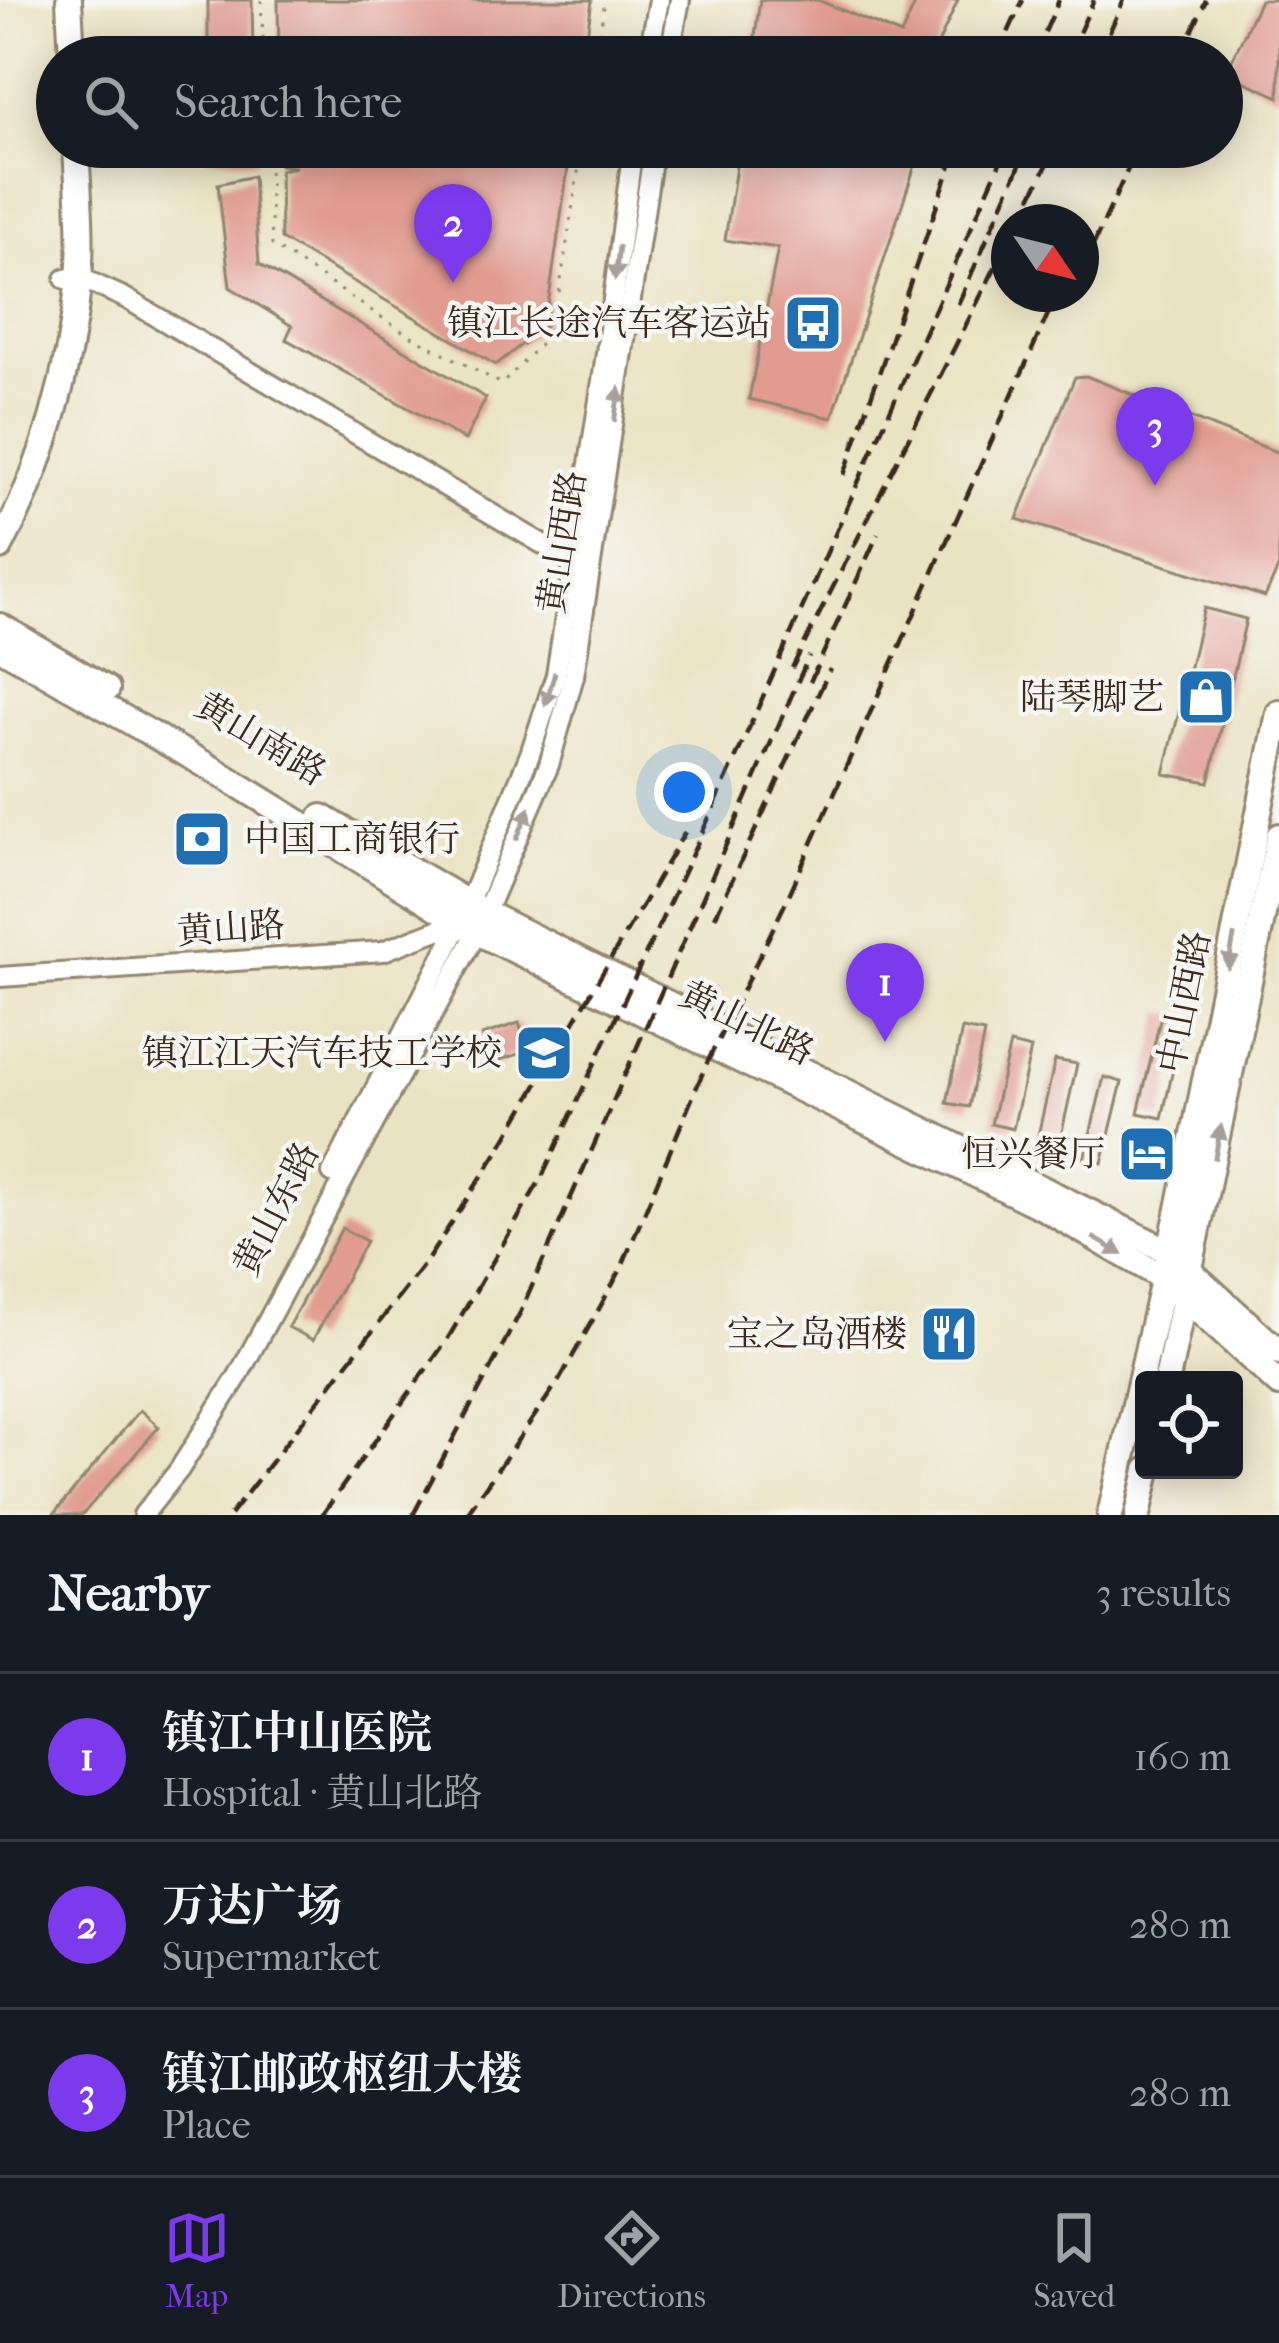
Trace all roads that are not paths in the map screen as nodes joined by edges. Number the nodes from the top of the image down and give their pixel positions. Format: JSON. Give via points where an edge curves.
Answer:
{"nodes":[{"id":1,"x":54,"y":0,"type":"edge"},
{"id":2,"x":69,"y":0,"type":"edge"},
{"id":3,"x":658,"y":0,"type":"edge"},
{"id":4,"x":680,"y":0,"type":"edge"},
{"id":5,"x":56,"y":36,"type":"edge"},
{"id":6,"x":71,"y":36,"type":"edge"},
{"id":7,"x":652,"y":36,"type":"edge"},
{"id":8,"x":673,"y":36,"type":"edge"},
{"id":9,"x":64,"y":168,"type":"edge"},
{"id":10,"x":75,"y":168,"type":"edge"},
{"id":11,"x":630,"y":168,"type":"edge"},
{"id":12,"x":650,"y":168,"type":"edge"},
{"id":13,"x":72,"y":278,"type":"junction"},
{"id":14,"x":0,"y":516,"type":"edge"},
{"id":15,"x":0,"y":547,"type":"edge"},
{"id":16,"x":573,"y":562,"type":"junction"},
{"id":17,"x":0,"y":626,"type":"edge"},
{"id":18,"x":0,"y":647,"type":"edge"},
{"id":19,"x":1279,"y":713,"type":"edge"},
{"id":20,"x":1279,"y":836,"type":"edge"},
{"id":21,"x":473,"y":917,"type":"junction"},
{"id":22,"x":0,"y":977,"type":"edge"},
{"id":23,"x":1168,"y":1251,"type":"junction"},
{"id":24,"x":1191,"y":1268,"type":"junction"},
{"id":25,"x":1162,"y":1277,"type":"junction"},
{"id":26,"x":1185,"y":1296,"type":"junction"},
{"id":27,"x":1279,"y":1352,"type":"edge"},
{"id":28,"x":1169,"y":1371,"type":"edge"},
{"id":29,"x":1279,"y":1384,"type":"edge"},
{"id":30,"x":1146,"y":1479,"type":"edge"},
{"id":31,"x":131,"y":1515,"type":"edge"},
{"id":32,"x":143,"y":1515,"type":"edge"},
{"id":33,"x":1110,"y":1515,"type":"edge"},
{"id":34,"x":1138,"y":1515,"type":"edge"}],
"edges":[{"from":1,"to":5,"type":"main road"},
{"from":2,"to":6,"type":"main road"},
{"from":3,"to":7,"type":"street"},
{"from":4,"to":8,"type":"street"},
{"from":9,"to":13,"type":"main road"},
{"from":10,"to":13,"type":"main road"},
{"from":11,"to":16,"type":"street","name":"黄山西路","one_way":true},
{"from":21,"to":12,"type":"street","name":"黄山西路","one_way":true,"via":[[549,765],[574,676]]},
{"from":13,"to":14,"type":"main road","via":[[33,439]]},
{"from":13,"to":15,"type":"main road","via":[[64,375],[44,446]]},
{"from":13,"to":16,"type":"street","via":[[125,298]]},
{"from":16,"to":21,"type":"street","name":"黄山西路","one_way":true,"via":[[556,675]]},
{"from":17,"to":21,"type":"main road","name":"黄山南路"},
{"from":18,"to":21,"type":"main road","name":"黄山南路"},
{"from":19,"to":23,"type":"main road","name":"中山西路","one_way":true},
{"from":24,"to":20,"type":"main road","name":"中山西路","one_way":true},
{"from":21,"to":22,"type":"street","name":"黄山路","via":[[383,950]]},
{"from":21,"to":23,"type":"main road","name":"黄山北路"},
{"from":21,"to":25,"type":"main road","name":"黄山北路","one_way":true,"via":[[1044,1208]]},
{"from":21,"to":31,"type":"street","name":"黄山东路","via":[[229,1371]]},
{"from":21,"to":32,"type":"street","name":"黄山东路","via":[[238,1376]]},
{"from":23,"to":24,"type":"main road","name":"黄山北路"},
{"from":23,"to":25,"type":"main road","name":"中山西路"},
{"from":24,"to":26,"type":"main road","name":"中山西路"},
{"from":24,"to":27,"type":"main road","name":"黄山北路"},
{"from":25,"to":26,"type":"main road","name":"黄山北路"},
{"from":25,"to":33,"type":"main road","name":"中山西路"},
{"from":26,"to":28,"type":"main road","name":"中山西路"},
{"from":26,"to":29,"type":"main road","name":"黄山北路"},
{"from":30,"to":34,"type":"main road"}]}
